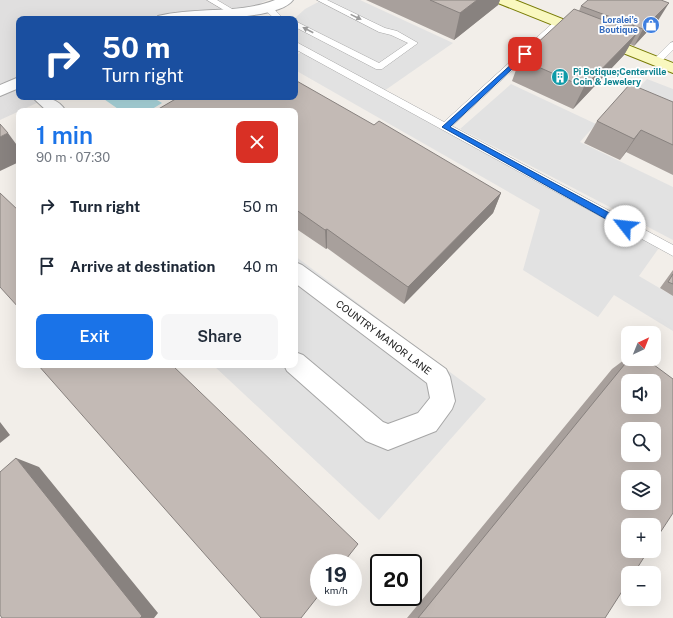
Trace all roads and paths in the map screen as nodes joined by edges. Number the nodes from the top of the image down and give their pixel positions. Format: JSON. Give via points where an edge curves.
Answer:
{"nodes":[{"id":1,"x":211,"y":0,"type":"edge"},
{"id":2,"x":286,"y":0,"type":"edge"},
{"id":3,"x":321,"y":0,"type":"edge"},
{"id":4,"x":512,"y":1,"type":"edge"},
{"id":5,"x":268,"y":8,"type":"junction"},
{"id":6,"x":180,"y":16,"type":"edge"},
{"id":7,"x":240,"y":16,"type":"edge"},
{"id":8,"x":277,"y":16,"type":"edge"},
{"id":9,"x":565,"y":21,"type":"junction"},
{"id":10,"x":298,"y":26,"type":"edge"},
{"id":11,"x":673,"y":45,"type":"edge"},
{"id":12,"x":298,"y":47,"type":"edge"},
{"id":13,"x":657,"y":62,"type":"junction"},
{"id":14,"x":673,"y":68,"type":"edge"},
{"id":15,"x":16,"y":83,"type":"edge"},
{"id":16,"x":0,"y":91,"type":"edge"},
{"id":17,"x":44,"y":100,"type":"edge"},
{"id":18,"x":54,"y":108,"type":"edge"},
{"id":19,"x":445,"y":127,"type":"junction"},
{"id":20,"x":673,"y":251,"type":"edge"},
{"id":21,"x":298,"y":273,"type":"edge"},
{"id":22,"x":298,"y":366,"type":"edge"}],
"edges":[{"from":1,"to":7,"type":"lane"},
{"from":2,"to":5,"type":"street"},
{"from":3,"to":10,"type":"lane","one_way":true,"via":[[414,43],[379,67]]},
{"from":4,"to":9,"type":"main road"},
{"from":5,"to":7,"type":"street"},
{"from":5,"to":8,"type":"lane"},
{"from":6,"to":7,"type":"street"},
{"from":9,"to":13,"type":"main road"},
{"from":9,"to":19,"type":"lane"},
{"from":11,"to":13,"type":"lane"},
{"from":12,"to":19,"type":"lane"},
{"from":13,"to":14,"type":"main road"},
{"from":15,"to":16,"type":"street"},
{"from":17,"to":18,"type":"street"},
{"from":19,"to":20,"type":"lane"},
{"from":21,"to":22,"type":"street","name":"COUNTRY MANOR LANE","via":[[438,377],[443,401],[427,422],[388,437],[375,432]]}]}
